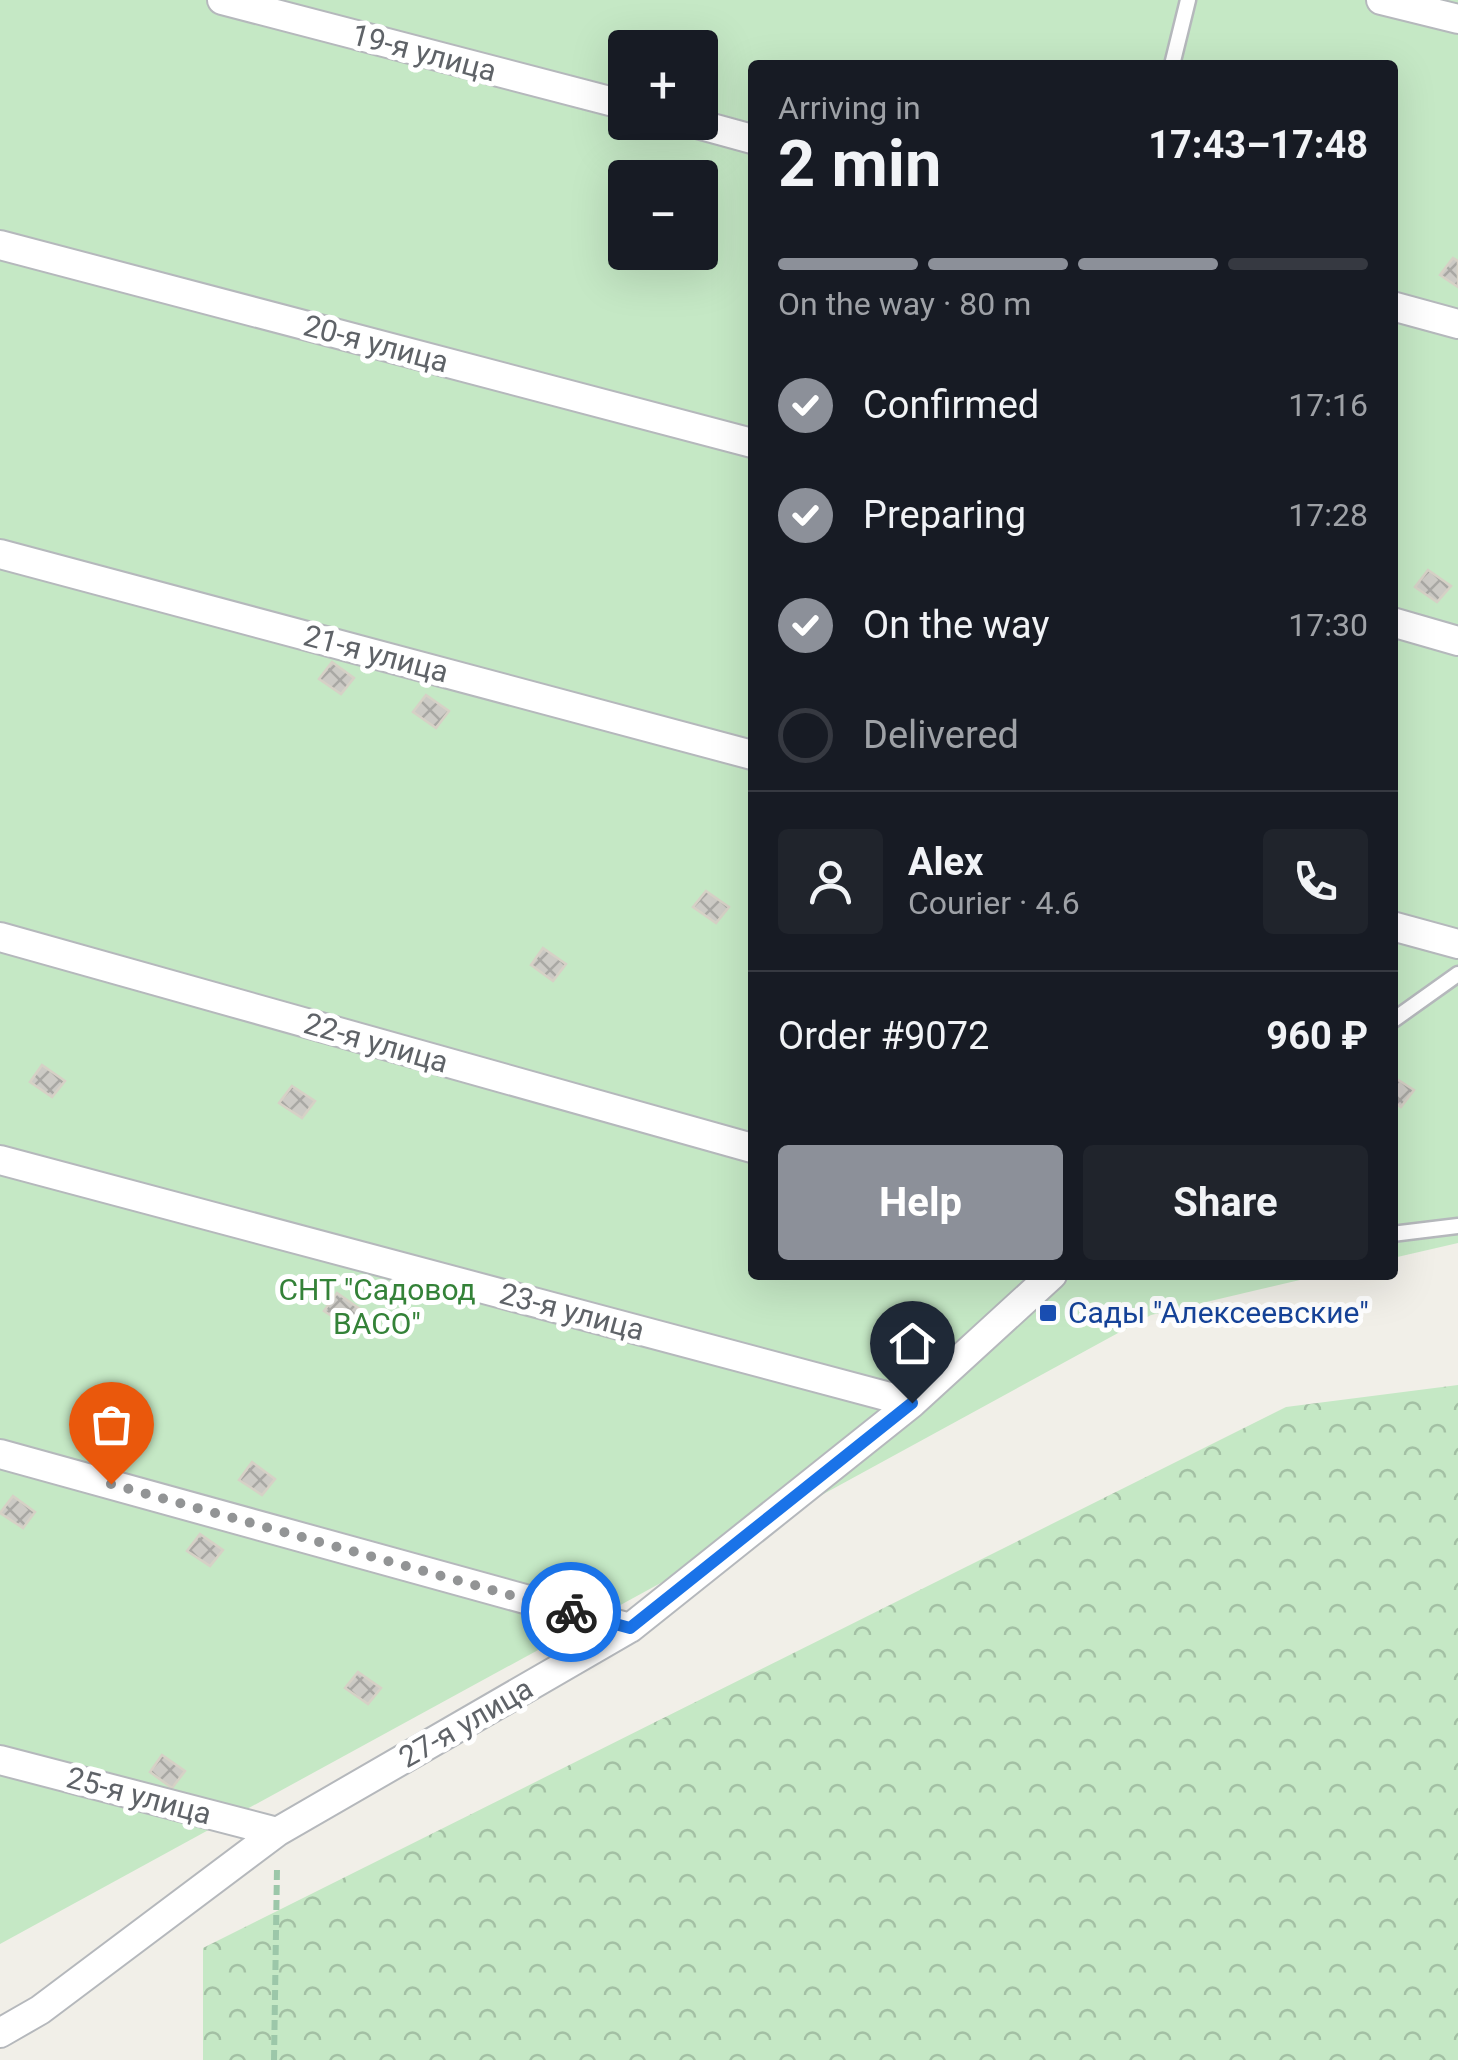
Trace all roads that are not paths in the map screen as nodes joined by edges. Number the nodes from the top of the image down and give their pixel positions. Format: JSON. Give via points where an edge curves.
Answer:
{"nodes":[{"id":1,"x":222,"y":0,"type":"edge"},
{"id":2,"x":1188,"y":0,"type":"edge"},
{"id":3,"x":1380,"y":0,"type":"edge"},
{"id":4,"x":1458,"y":19,"type":"edge"},
{"id":5,"x":1173,"y":60,"type":"edge"},
{"id":6,"x":608,"y":101,"type":"edge"},
{"id":7,"x":718,"y":130,"type":"edge"},
{"id":8,"x":748,"y":138,"type":"edge"},
{"id":9,"x":0,"y":245,"type":"edge"},
{"id":10,"x":1398,"y":308,"type":"edge"},
{"id":11,"x":1458,"y":324,"type":"edge"},
{"id":12,"x":748,"y":442,"type":"edge"},
{"id":13,"x":0,"y":554,"type":"edge"},
{"id":14,"x":1398,"y":624,"type":"edge"},
{"id":15,"x":1458,"y":642,"type":"edge"},
{"id":16,"x":748,"y":753,"type":"edge"},
{"id":17,"x":1398,"y":928,"type":"edge"},
{"id":18,"x":0,"y":937,"type":"edge"},
{"id":19,"x":1458,"y":944,"type":"edge"},
{"id":20,"x":1458,"y":974,"type":"edge"},
{"id":21,"x":1398,"y":1018,"type":"edge"},
{"id":22,"x":748,"y":1147,"type":"edge"},
{"id":23,"x":0,"y":1160,"type":"edge"},
{"id":24,"x":1458,"y":1226,"type":"edge"},
{"id":25,"x":1398,"y":1233,"type":"edge"},
{"id":26,"x":1047,"y":1280,"type":"edge"},
{"id":27,"x":912,"y":1403,"type":"junction"},
{"id":28,"x":0,"y":1454,"type":"edge"},
{"id":29,"x":630,"y":1628,"type":"junction"},
{"id":30,"x":0,"y":1760,"type":"edge"},
{"id":31,"x":277,"y":1832,"type":"junction"},
{"id":32,"x":0,"y":2033,"type":"edge"}],
"edges":[{"from":1,"to":6,"type":"street","name":"19-я улица"},
{"from":2,"to":5,"type":"lane"},
{"from":3,"to":4,"type":"street"},
{"from":7,"to":8,"type":"street"},
{"from":9,"to":12,"type":"street","name":"20-я улица"},
{"from":10,"to":11,"type":"street"},
{"from":13,"to":16,"type":"street","name":"21-я улица"},
{"from":14,"to":15,"type":"street"},
{"from":17,"to":19,"type":"street"},
{"from":18,"to":22,"type":"street","name":"22-я улица"},
{"from":20,"to":21,"type":"lane"},
{"from":23,"to":27,"type":"street","name":"23-я улица"},
{"from":24,"to":25,"type":"lane"},
{"from":26,"to":27,"type":"street","name":"27-я улица"},
{"from":27,"to":29,"type":"street","name":"27-я улица"},
{"from":28,"to":29,"type":"street"},
{"from":29,"to":31,"type":"street","name":"27-я улица"},
{"from":30,"to":31,"type":"street","name":"25-я улица"},
{"from":31,"to":32,"type":"street","name":"27-я улица"}]}
